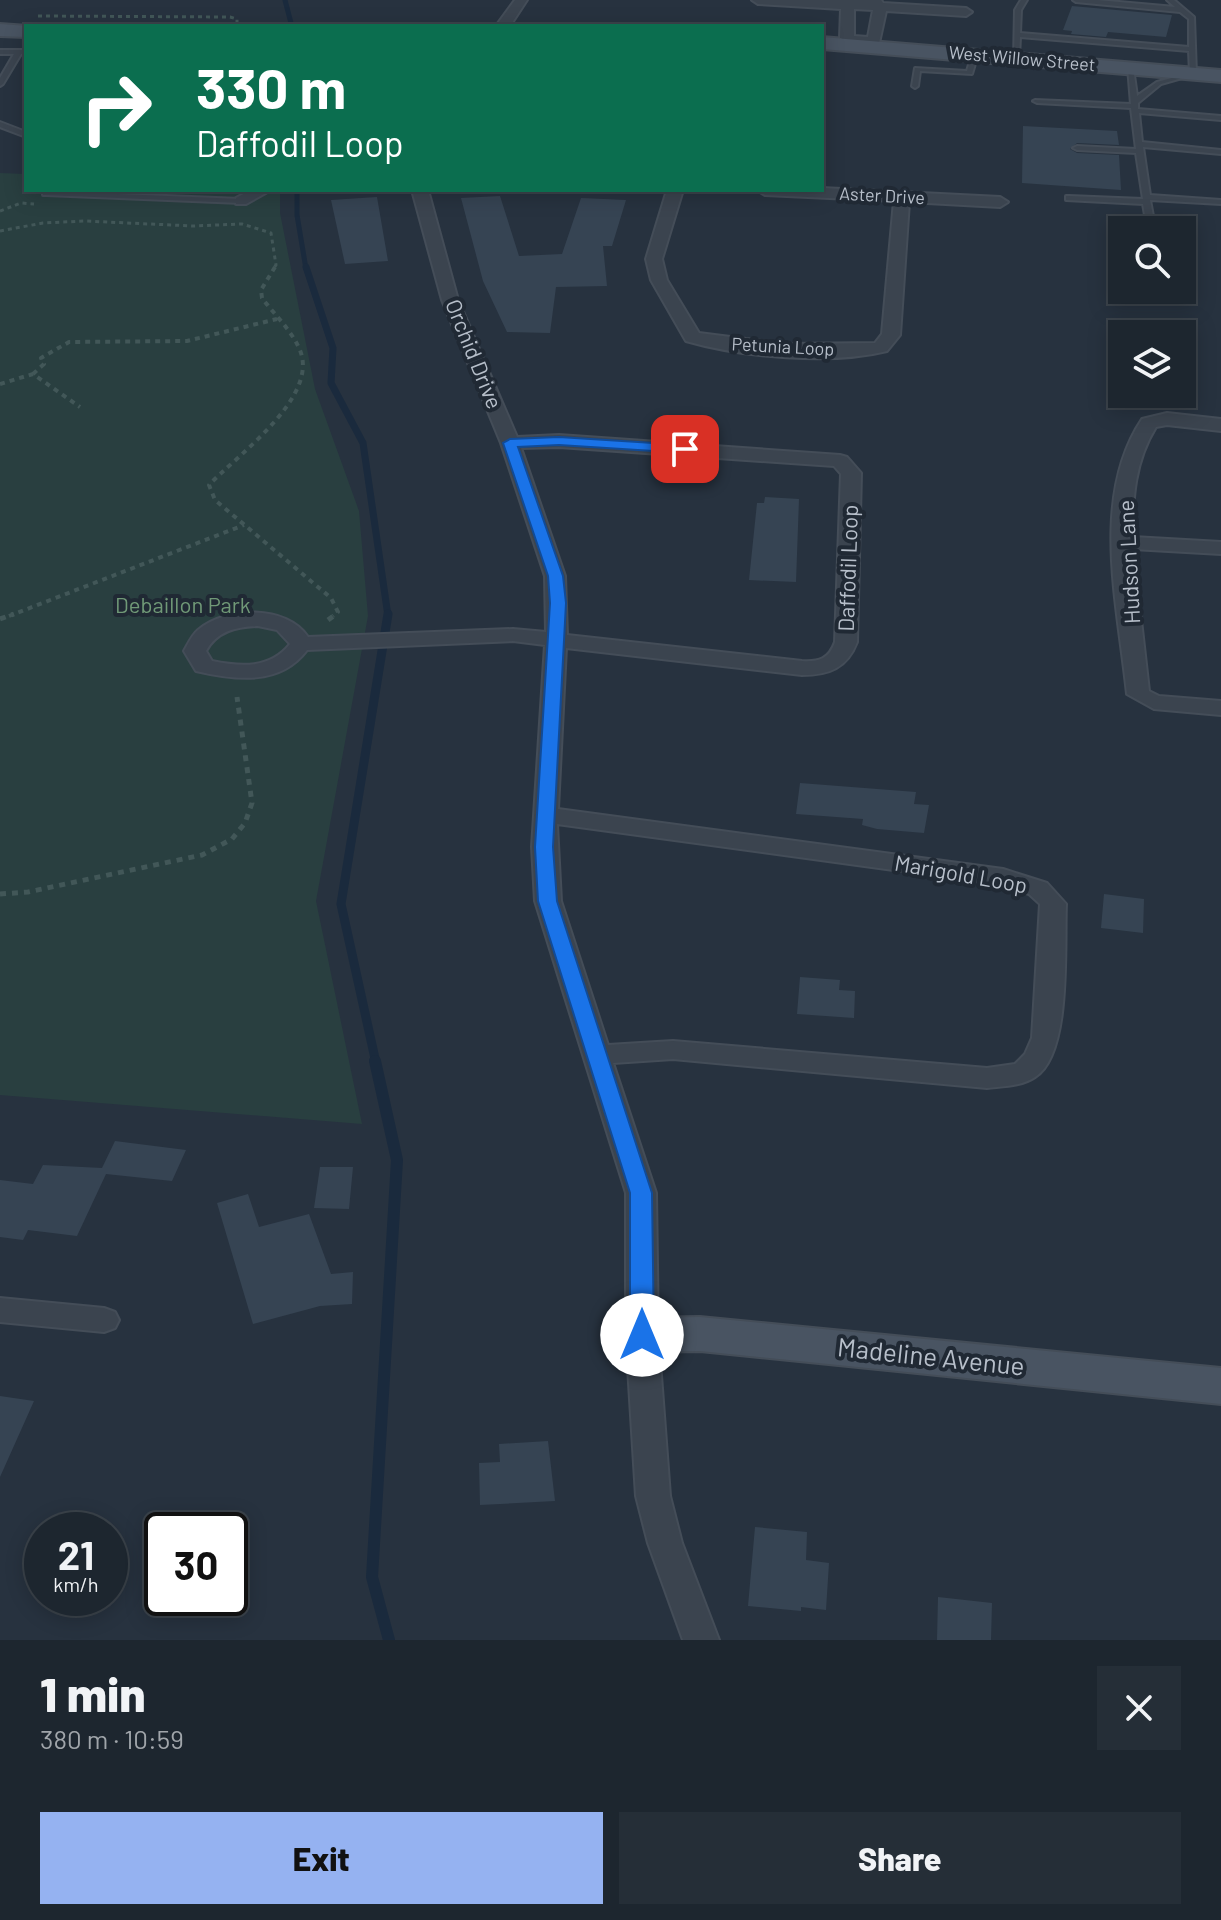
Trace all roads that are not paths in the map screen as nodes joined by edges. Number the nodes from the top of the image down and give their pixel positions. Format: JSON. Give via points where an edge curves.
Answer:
{"nodes":[{"id":1,"x":521,"y":0,"type":"edge"},
{"id":2,"x":758,"y":0,"type":"edge"},
{"id":3,"x":1024,"y":0,"type":"edge"},
{"id":4,"x":1076,"y":0,"type":"edge"},
{"id":5,"x":1170,"y":0,"type":"edge"},
{"id":6,"x":850,"y":3,"type":"edge"},
{"id":7,"x":878,"y":9,"type":"edge"},
{"id":8,"x":1187,"y":11,"type":"junction"},
{"id":9,"x":966,"y":12,"type":"dead end"},
{"id":10,"x":846,"y":22,"type":"junction"},
{"id":11,"x":28,"y":23,"type":"edge"},
{"id":12,"x":504,"y":24,"type":"edge"},
{"id":13,"x":0,"y":30,"type":"edge"},
{"id":14,"x":1017,"y":35,"type":"junction"},
{"id":15,"x":824,"y":43,"type":"edge"},
{"id":16,"x":860,"y":44,"type":"junction"},
{"id":17,"x":1192,"y":49,"type":"junction"},
{"id":18,"x":0,"y":52,"type":"edge"},
{"id":19,"x":22,"y":52,"type":"edge"},
{"id":20,"x":975,"y":54,"type":"junction"},
{"id":21,"x":1016,"y":58,"type":"junction"},
{"id":22,"x":1130,"y":68,"type":"junction"},
{"id":23,"x":1193,"y":74,"type":"junction"},
{"id":24,"x":1221,"y":76,"type":"edge"},
{"id":25,"x":0,"y":84,"type":"edge"},
{"id":26,"x":915,"y":86,"type":"dead end"},
{"id":27,"x":1037,"y":101,"type":"dead end"},
{"id":28,"x":1135,"y":106,"type":"junction"},
{"id":29,"x":1221,"y":118,"type":"edge"},
{"id":30,"x":0,"y":124,"type":"edge"},
{"id":31,"x":24,"y":134,"type":"edge"},
{"id":32,"x":1077,"y":148,"type":"dead end"},
{"id":33,"x":1139,"y":148,"type":"junction"},
{"id":34,"x":1221,"y":152,"type":"edge"},
{"id":35,"x":259,"y":192,"type":"edge"},
{"id":36,"x":421,"y":192,"type":"edge"},
{"id":37,"x":674,"y":192,"type":"edge"},
{"id":38,"x":804,"y":192,"type":"edge"},
{"id":39,"x":46,"y":193,"type":"dead end"},
{"id":40,"x":902,"y":197,"type":"junction"},
{"id":41,"x":1069,"y":198,"type":"dead end"},
{"id":42,"x":1146,"y":200,"type":"junction"},
{"id":43,"x":241,"y":201,"type":"joint"},
{"id":44,"x":1000,"y":202,"type":"dead end"},
{"id":45,"x":1221,"y":202,"type":"edge"},
{"id":46,"x":1149,"y":216,"type":"edge"},
{"id":47,"x":1221,"y":425,"type":"edge"},
{"id":48,"x":510,"y":443,"type":"junction"},
{"id":49,"x":1123,"y":542,"type":"junction"},
{"id":50,"x":1221,"y":548,"type":"edge"},
{"id":51,"x":554,"y":638,"type":"junction"},
{"id":52,"x":301,"y":644,"type":"dead end"},
{"id":53,"x":1221,"y":708,"type":"edge"},
{"id":54,"x":547,"y":815,"type":"junction"},
{"id":55,"x":597,"y":1056,"type":"junction"},
{"id":56,"x":0,"y":1310,"type":"edge"},
{"id":57,"x":104,"y":1320,"type":"dead end"},
{"id":58,"x":642,"y":1335,"type":"junction"},
{"id":59,"x":1221,"y":1386,"type":"edge"},
{"id":60,"x":701,"y":1640,"type":"edge"}],
"edges":[{"from":1,"to":12,"type":"street"},
{"from":2,"to":6,"type":"street"},
{"from":3,"to":14,"type":"lane"},
{"from":4,"to":8,"type":"lane"},
{"from":5,"to":8,"type":"lane"},
{"from":6,"to":7,"type":"street"},
{"from":6,"to":10,"type":"street"},
{"from":7,"to":9,"type":"street"},
{"from":7,"to":10,"type":"street"},
{"from":7,"to":16,"type":"street","via":[[874,40]]},
{"from":8,"to":17,"type":"lane","via":[[1192,18]]},
{"from":10,"to":16,"type":"street","via":[[847,38]]},
{"from":11,"to":13,"type":"main road"},
{"from":14,"to":17,"type":"lane"},
{"from":14,"to":21,"type":"lane"},
{"from":15,"to":16,"type":"main road","name":"West Willow Street"},
{"from":16,"to":20,"type":"main road","name":"West Willow Street"},
{"from":17,"to":23,"type":"lane"},
{"from":18,"to":19,"type":"lane"},
{"from":19,"to":25,"type":"lane"},
{"from":20,"to":21,"type":"main road","name":"West Willow Street"},
{"from":20,"to":26,"type":"lane","via":[[970,73],[917,69]]},
{"from":21,"to":22,"type":"main road","name":"West Willow Street"},
{"from":22,"to":23,"type":"main road","name":"West Willow Street"},
{"from":22,"to":28,"type":"lane"},
{"from":23,"to":24,"type":"main road","name":"West Willow Street"},
{"from":23,"to":28,"type":"lane","via":[[1159,83]]},
{"from":27,"to":28,"type":"lane"},
{"from":28,"to":29,"type":"lane"},
{"from":28,"to":33,"type":"lane"},
{"from":30,"to":31,"type":"lane"},
{"from":32,"to":33,"type":"lane"},
{"from":33,"to":34,"type":"lane"},
{"from":33,"to":42,"type":"lane"},
{"from":35,"to":43,"type":"street"},
{"from":36,"to":48,"type":"street","name":"Orchid Drive","via":[[450,300]]},
{"from":37,"to":40,"type":"street","name":"Petunia Loop","via":[[654,259],[659,280],[692,337],[723,345],[854,351],[881,347],[891,335]]},
{"from":38,"to":40,"type":"street","name":"Aster Drive"},
{"from":39,"to":43,"type":"lane"},
{"from":40,"to":44,"type":"street","name":"Aster Drive"},
{"from":41,"to":42,"type":"lane"},
{"from":42,"to":45,"type":"lane"},
{"from":42,"to":46,"type":"lane"},
{"from":47,"to":49,"type":"street","name":"Hudson Lane","via":[[1167,419],[1142,430],[1122,503]]},
{"from":48,"to":51,"type":"street","name":"Orchid Drive","via":[[555,576]]},
{"from":48,"to":51,"type":"street","name":"Daffodil Loop","via":[[559,441],[816,456],[840,461],[851,473],[846,642],[829,666],[802,668]]},
{"from":49,"to":50,"type":"street"},
{"from":49,"to":53,"type":"street","name":"Hudson Lane","via":[[1138,694],[1154,702]]},
{"from":51,"to":52,"type":"street","name":"Daffodil Loop"},
{"from":51,"to":54,"type":"street","name":"Orchid Drive"},
{"from":54,"to":55,"type":"street","name":"Orchid Drive","via":[[548,901]]},
{"from":54,"to":55,"type":"street","name":"Marigold Loop","via":[[1003,877],[1035,886],[1053,904],[1046,1038],[1039,1058],[1014,1077],[673,1050]]},
{"from":55,"to":58,"type":"street","name":"Orchid Drive","via":[[641,1193]]},
{"from":56,"to":57,"type":"street"},
{"from":58,"to":59,"type":"main road","name":"Madeline Avenue","via":[[700,1334]]},
{"from":58,"to":60,"type":"street","name":"Orchid Drive","via":[[653,1496]]}]}
